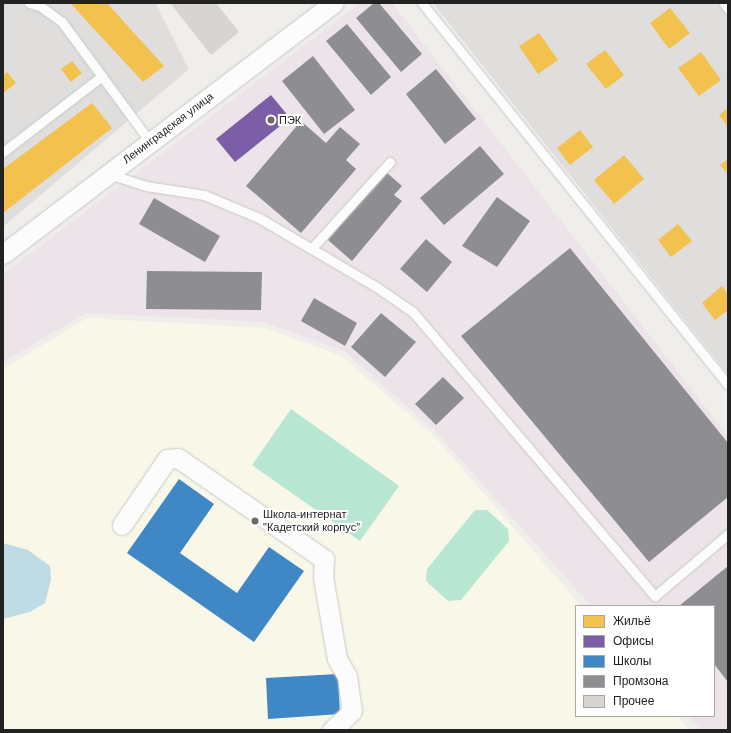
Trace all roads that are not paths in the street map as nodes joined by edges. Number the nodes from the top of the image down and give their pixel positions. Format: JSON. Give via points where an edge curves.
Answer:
{"nodes":[{"id":1,"x":29,"y":3,"type":"edge"},
{"id":2,"x":334,"y":3,"type":"edge"},
{"id":3,"x":422,"y":3,"type":"edge"},
{"id":4,"x":724,"y":3,"type":"edge"},
{"id":5,"x":728,"y":9,"type":"edge"},
{"id":6,"x":102,"y":76,"type":"junction"},
{"id":7,"x":150,"y":142,"type":"junction"},
{"id":8,"x":3,"y":152,"type":"edge"},
{"id":9,"x":390,"y":162,"type":"dead end"},
{"id":10,"x":108,"y":173,"type":"junction"},
{"id":11,"x":312,"y":248,"type":"junction"},
{"id":12,"x":3,"y":254,"type":"edge"},
{"id":13,"x":728,"y":385,"type":"edge"},
{"id":14,"x":122,"y":525,"type":"dead end"},
{"id":15,"x":728,"y":534,"type":"edge"},
{"id":16,"x":332,"y":730,"type":"edge"}],
"edges":[{"from":1,"to":6,"type":"lane","via":[[40,6],[62,22]]},
{"from":2,"to":7,"type":"street","name":"Ленинградская улица"},
{"from":3,"to":13,"type":"lane"},
{"from":4,"to":5,"type":"lane"},
{"from":6,"to":7,"type":"lane"},
{"from":6,"to":8,"type":"lane"},
{"from":7,"to":10,"type":"street","name":"Ленинградская улица"},
{"from":9,"to":11,"type":"lane"},
{"from":10,"to":11,"type":"lane","via":[[146,186],[204,195],[259,218]]},
{"from":10,"to":12,"type":"street","name":"Ленинградская улица"},
{"from":11,"to":15,"type":"lane","via":[[413,312],[655,596]]},
{"from":14,"to":16,"type":"street","via":[[167,459],[178,458],[324,559],[323,577],[337,659],[347,676],[352,711]]}]}
